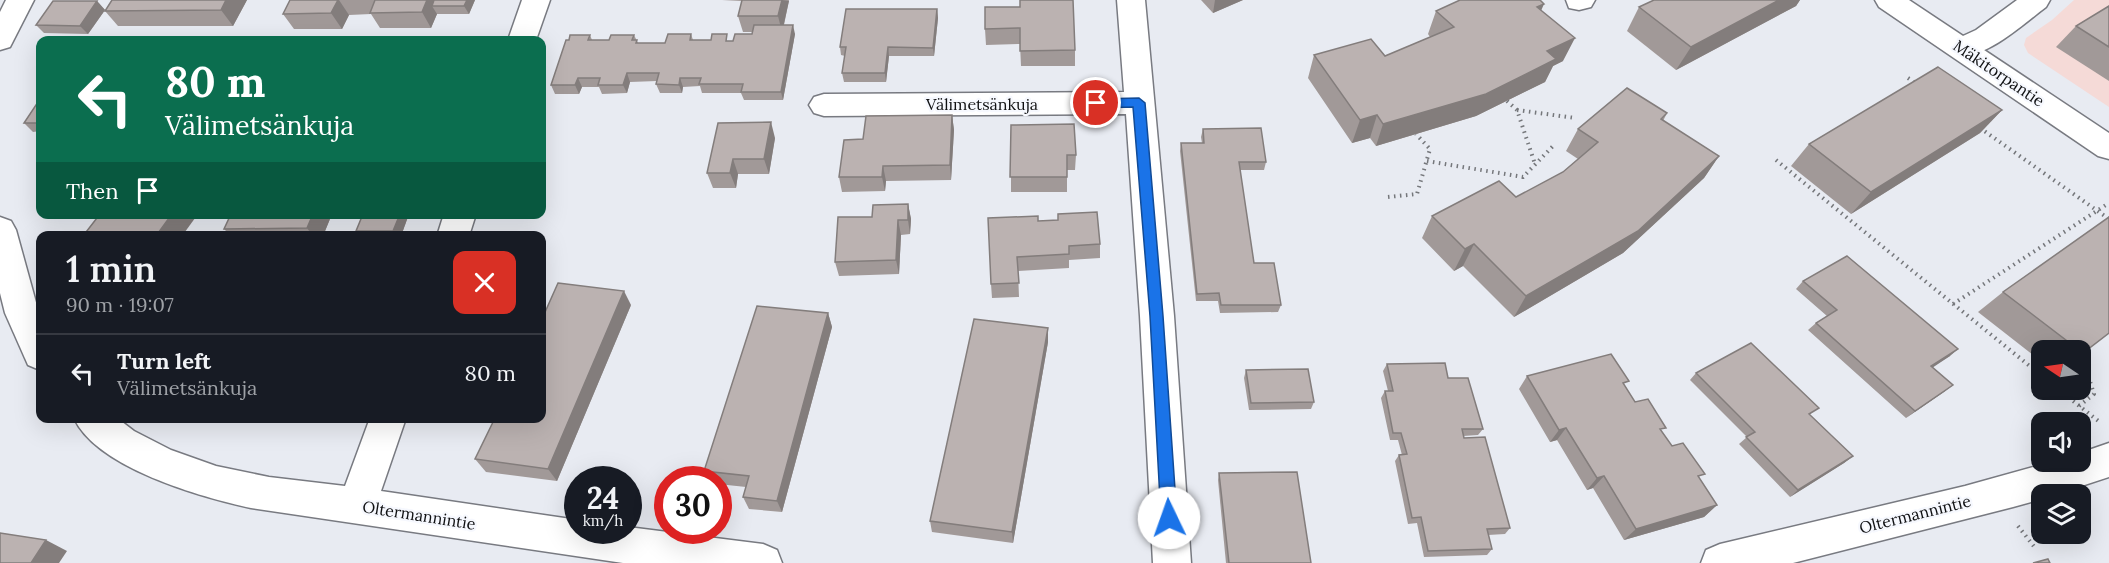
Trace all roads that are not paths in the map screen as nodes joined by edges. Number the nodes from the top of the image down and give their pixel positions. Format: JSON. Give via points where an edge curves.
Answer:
{"nodes":[{"id":1,"x":20,"y":0,"type":"edge"},
{"id":2,"x":536,"y":0,"type":"edge"},
{"id":3,"x":1131,"y":0,"type":"edge"},
{"id":4,"x":1889,"y":0,"type":"edge"},
{"id":5,"x":2036,"y":0,"type":"edge"},
{"id":6,"x":523,"y":36,"type":"edge"},
{"id":7,"x":0,"y":40,"type":"edge"},
{"id":8,"x":1962,"y":48,"type":"junction"},
{"id":9,"x":1139,"y":103,"type":"junction"},
{"id":10,"x":824,"y":105,"type":"dead end"},
{"id":11,"x":2109,"y":148,"type":"edge"},
{"id":12,"x":0,"y":230,"type":"edge"},
{"id":13,"x":36,"y":346,"type":"edge"},
{"id":14,"x":96,"y":423,"type":"edge"},
{"id":15,"x":386,"y":423,"type":"edge"},
{"id":16,"x":2109,"y":459,"type":"edge"},
{"id":17,"x":357,"y":505,"type":"junction"},
{"id":18,"x":763,"y":563,"type":"edge"},
{"id":19,"x":1172,"y":563,"type":"edge"},
{"id":20,"x":1720,"y":563,"type":"edge"}],
"edges":[{"from":1,"to":7,"type":"street"},
{"from":2,"to":6,"type":"street"},
{"from":3,"to":9,"type":"street"},
{"from":4,"to":8,"type":"street","name":"Mäkitorpantie"},
{"from":5,"to":8,"type":"street","via":[[1986,37]]},
{"from":8,"to":11,"type":"street","name":"Mäkitorpantie"},
{"from":9,"to":10,"type":"street","name":"Välimetsänkuja"},
{"from":9,"to":19,"type":"street"},
{"from":12,"to":13,"type":"street","via":[[22,313]]},
{"from":14,"to":17,"type":"street","name":"Oltermannintie","via":[[136,450],[175,469],[233,487]]},
{"from":15,"to":17,"type":"street"},
{"from":16,"to":20,"type":"street","name":"Oltermannintie","via":[[1994,495]]},
{"from":17,"to":18,"type":"street","name":"Oltermannintie"}]}
